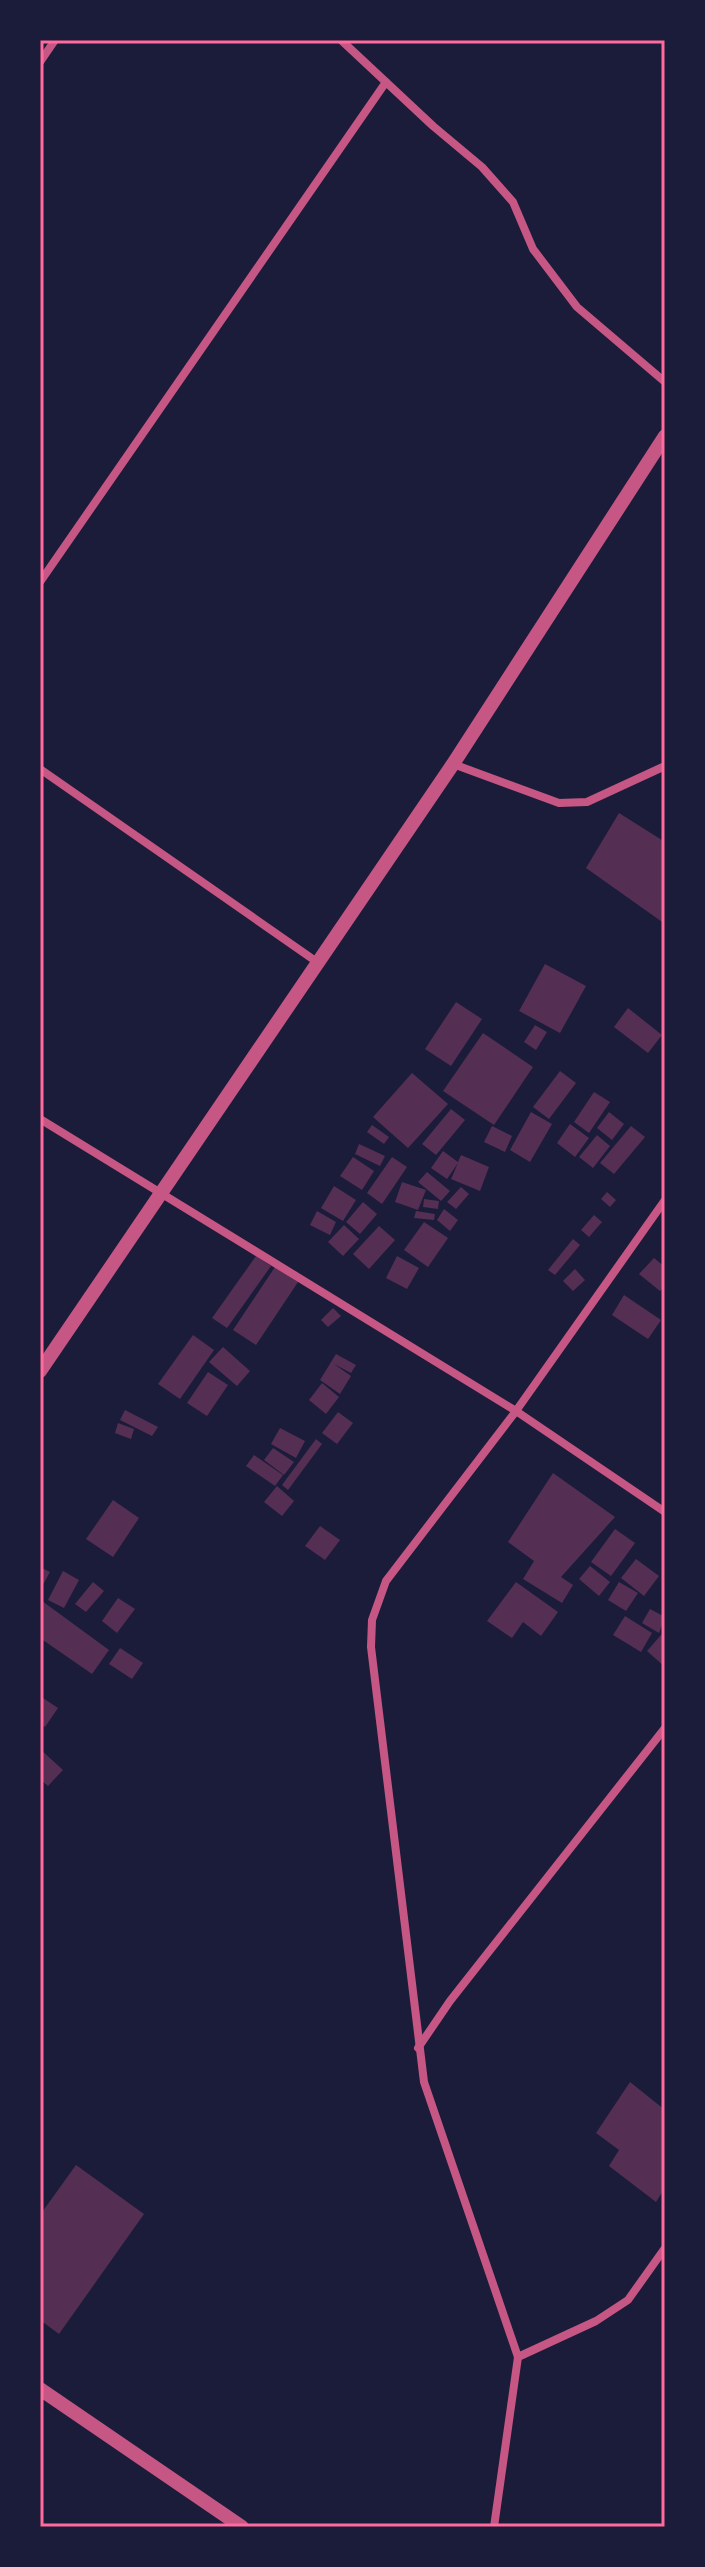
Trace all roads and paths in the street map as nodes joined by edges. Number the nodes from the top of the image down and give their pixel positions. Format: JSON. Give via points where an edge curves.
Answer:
{"nodes":[{"id":1,"x":55,"y":40,"type":"edge"},
{"id":2,"x":341,"y":40,"type":"edge"},
{"id":3,"x":40,"y":62,"type":"edge"},
{"id":4,"x":386,"y":82,"type":"junction"},
{"id":5,"x":665,"y":382,"type":"edge"},
{"id":6,"x":665,"y":436,"type":"edge"},
{"id":7,"x":40,"y":582,"type":"edge"},
{"id":8,"x":453,"y":764,"type":"junction"},
{"id":9,"x":665,"y":766,"type":"edge"},
{"id":10,"x":40,"y":769,"type":"edge"},
{"id":11,"x":317,"y":962,"type":"junction"},
{"id":12,"x":40,"y":1119,"type":"edge"},
{"id":13,"x":160,"y":1194,"type":"junction"},
{"id":14,"x":665,"y":1200,"type":"edge"},
{"id":15,"x":40,"y":1371,"type":"edge"},
{"id":16,"x":516,"y":1411,"type":"junction"},
{"id":17,"x":665,"y":1512,"type":"edge"},
{"id":18,"x":665,"y":1728,"type":"edge"},
{"id":19,"x":418,"y":2048,"type":"junction"},
{"id":20,"x":665,"y":2248,"type":"edge"},
{"id":21,"x":518,"y":2357,"type":"junction"},
{"id":22,"x":40,"y":2389,"type":"edge"},
{"id":23,"x":242,"y":2527,"type":"edge"},
{"id":24,"x":494,"y":2527,"type":"edge"}],
"edges":[{"from":1,"to":3,"type":"street"},
{"from":2,"to":4,"type":"street"},
{"from":4,"to":5,"type":"street","via":[[482,167],[513,202],[533,249],[577,307]]},
{"from":4,"to":7,"type":"street"},
{"from":6,"to":8,"type":"street"},
{"from":8,"to":9,"type":"street","via":[[559,803],[587,802]]},
{"from":8,"to":11,"type":"street"},
{"from":10,"to":11,"type":"street"},
{"from":11,"to":13,"type":"street"},
{"from":12,"to":13,"type":"street"},
{"from":13,"to":15,"type":"street"},
{"from":13,"to":16,"type":"street"},
{"from":14,"to":16,"type":"street"},
{"from":16,"to":17,"type":"street"},
{"from":16,"to":19,"type":"street","via":[[386,1581],[372,1620]]},
{"from":18,"to":19,"type":"street"},
{"from":19,"to":21,"type":"street","via":[[424,2082]]},
{"from":20,"to":21,"type":"street","via":[[628,2300]]},
{"from":21,"to":24,"type":"street"},
{"from":22,"to":23,"type":"street"}]}
